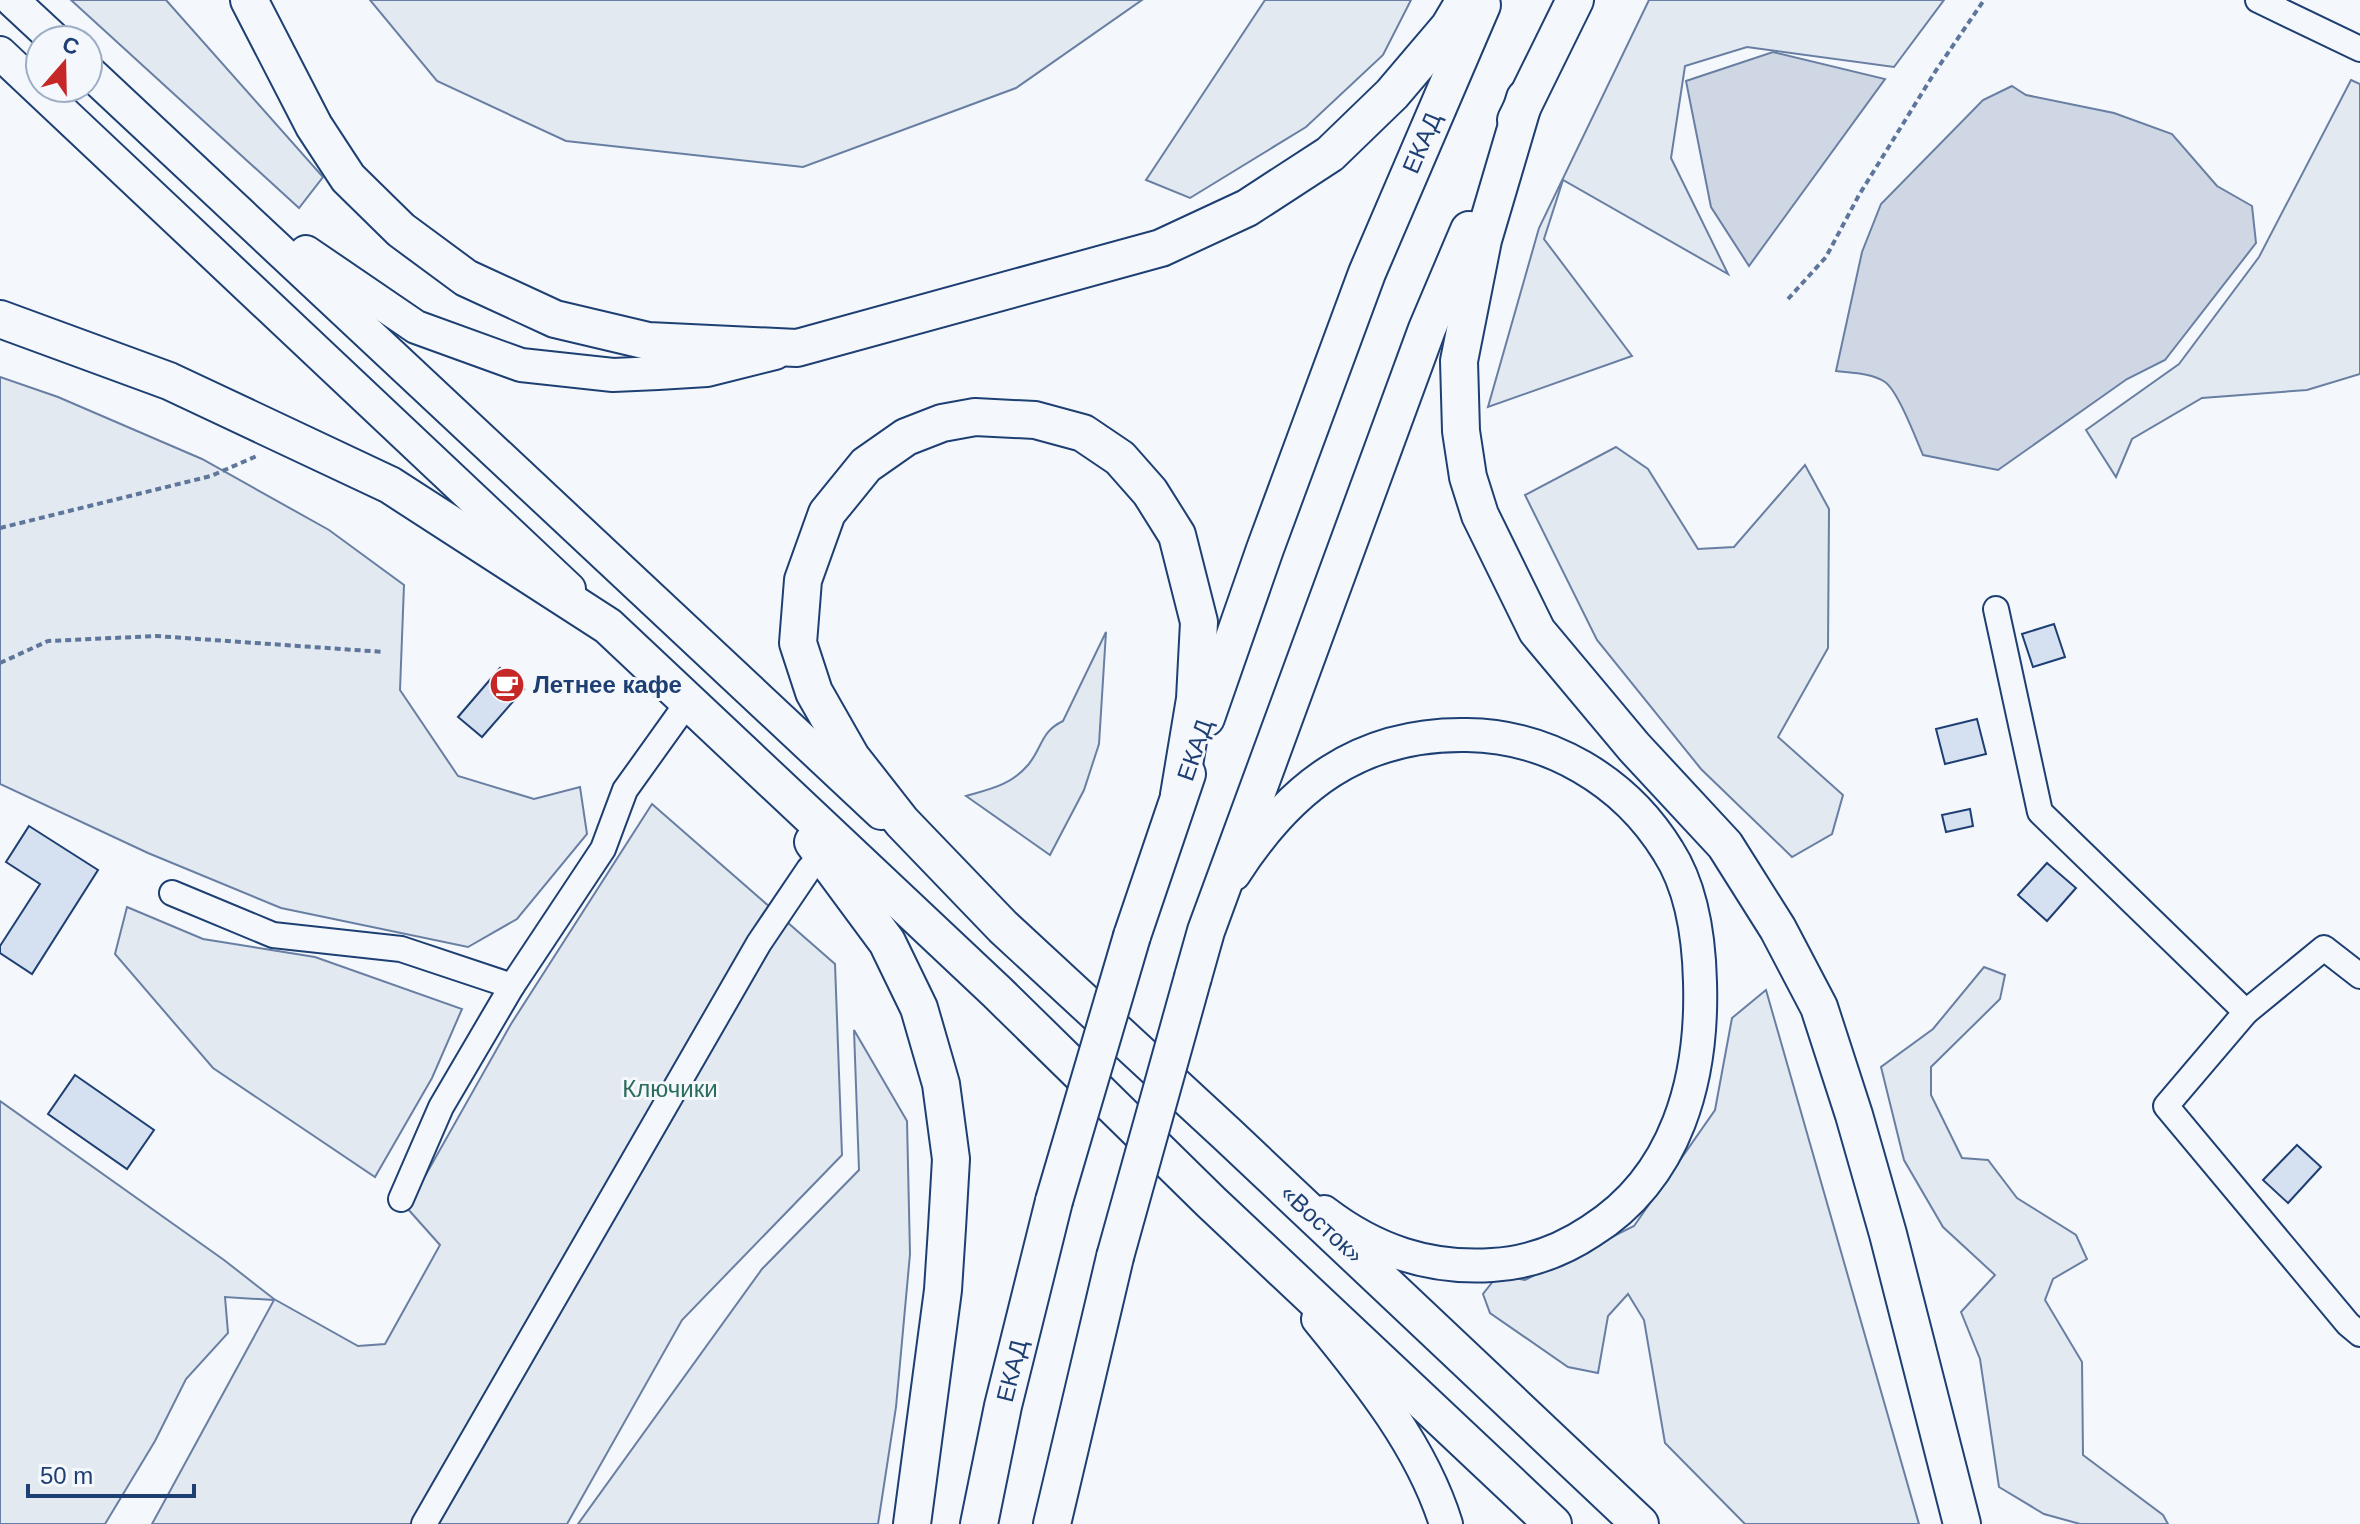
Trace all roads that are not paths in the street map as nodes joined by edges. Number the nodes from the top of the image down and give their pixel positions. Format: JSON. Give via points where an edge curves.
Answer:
{"nodes":[{"id":1,"x":12,"y":0,"type":"edge"},
{"id":2,"x":249,"y":0,"type":"edge"},
{"id":3,"x":1465,"y":0,"type":"edge"},
{"id":4,"x":1485,"y":0,"type":"edge"},
{"id":5,"x":1575,"y":0,"type":"edge"},
{"id":6,"x":2258,"y":0,"type":"edge"},
{"id":7,"x":38,"y":24,"type":"edge"},
{"id":8,"x":2360,"y":49,"type":"edge"},
{"id":9,"x":0,"y":53,"type":"edge"},
{"id":10,"x":104,"y":86,"type":"edge"},
{"id":11,"x":1525,"y":98,"type":"junction"},
{"id":12,"x":226,"y":198,"type":"junction"},
{"id":13,"x":0,"y":319,"type":"edge"},
{"id":14,"x":797,"y":348,"type":"junction"},
{"id":15,"x":1996,"y":609,"type":"dead end"},
{"id":16,"x":608,"y":626,"type":"junction"},
{"id":17,"x":688,"y":702,"type":"junction"},
{"id":18,"x":1179,"y":795,"type":"junction"},
{"id":19,"x":829,"y":847,"type":"junction"},
{"id":20,"x":172,"y":893,"type":"dead end"},
{"id":21,"x":1003,"y":927,"type":"junction"},
{"id":22,"x":1206,"y":931,"type":"junction"},
{"id":23,"x":2360,"y":976,"type":"edge"},
{"id":24,"x":512,"y":986,"type":"junction"},
{"id":25,"x":2246,"y":1012,"type":"junction"},
{"id":26,"x":1228,"y":1135,"type":"junction"},
{"id":27,"x":401,"y":1199,"type":"dead end"},
{"id":28,"x":1211,"y":1202,"type":"junction"},
{"id":29,"x":2360,"y":1334,"type":"edge"},
{"id":30,"x":1056,"y":1514,"type":"edge"},
{"id":31,"x":424,"y":1524,"type":"edge"},
{"id":32,"x":912,"y":1524,"type":"edge"},
{"id":33,"x":979,"y":1524,"type":"edge"},
{"id":34,"x":1446,"y":1524,"type":"edge"},
{"id":35,"x":1553,"y":1524,"type":"edge"},
{"id":36,"x":1640,"y":1524,"type":"edge"},
{"id":37,"x":1962,"y":1524,"type":"edge"}],
"edges":[{"from":1,"to":7,"type":"main road"},
{"from":2,"to":14,"type":"highway","via":[[314,126],[348,178],[401,230],[466,278],[555,319],[648,341]]},
{"from":3,"to":14,"type":"highway","via":[[1392,94],[1330,154],[1247,208],[1161,248]]},
{"from":4,"to":18,"type":"highway","name":"ЕКАД","via":[[1367,273]]},
{"from":5,"to":11,"type":"highway"},
{"from":6,"to":8,"type":"street"},
{"from":9,"to":16,"type":"main road"},
{"from":10,"to":12,"type":"main road"},
{"from":11,"to":22,"type":"highway","via":[[1427,329]]},
{"from":11,"to":37,"type":"highway","via":[[1483,240],[1459,361],[1468,477],[1480,515],[1537,631],[1725,845],[1819,1007],[1888,1234]]},
{"from":12,"to":14,"type":"main road","via":[[416,327],[521,365],[613,375],[707,370]]},
{"from":12,"to":21,"type":"main road"},
{"from":13,"to":16,"type":"highway","via":[[169,381],[390,485]]},
{"from":15,"to":25,"type":"street","via":[[2040,812]]},
{"from":16,"to":17,"type":"highway"},
{"from":17,"to":19,"type":"highway","via":[[760,769]]},
{"from":17,"to":24,"type":"street","via":[[625,790],[603,849]]},
{"from":18,"to":21,"type":"highway","name":"«Восток»","via":[[1195,699],[1199,622],[1177,535],[1120,458],[1083,433],[1035,420],[975,417],[906,437],[866,465],[827,513],[803,580],[798,643],[814,692],[851,757],[902,822]]},
{"from":18,"to":33,"type":"highway","name":"ЕКАД","bridge":true,"via":[[1054,1201]]},
{"from":19,"to":28,"type":"highway","via":[[997,992]]},
{"from":19,"to":31,"type":"street","via":[[759,943]]},
{"from":19,"to":32,"type":"highway","via":[[887,942],[919,1008],[941,1084],[951,1159],[943,1290]]},
{"from":20,"to":24,"type":"street","via":[[273,935],[401,949]]},
{"from":21,"to":26,"type":"highway","name":"«Восток»"},
{"from":22,"to":26,"type":"main road","via":[[1225,888],[1251,849],[1314,781],[1385,744],[1481,735],[1528,743],[1573,761],[1623,797],[1670,852],[1684,886],[1699,957],[1696,1066],[1673,1141],[1628,1203],[1606,1222],[1550,1253],[1516,1263],[1422,1262],[1328,1216]]},
{"from":22,"to":30,"type":"highway","bridge":true,"via":[[1115,1257]]},
{"from":23,"to":25,"type":"street","via":[[2324,948]]},
{"from":24,"to":27,"type":"street","via":[[441,1107]]},
{"from":25,"to":29,"type":"street","via":[[2166,1106]]},
{"from":26,"to":36,"type":"highway","name":"«Восток»"},
{"from":28,"to":34,"type":"main road","via":[[1298,1294],[1360,1372],[1430,1482]]},
{"from":28,"to":35,"type":"highway"}]}
